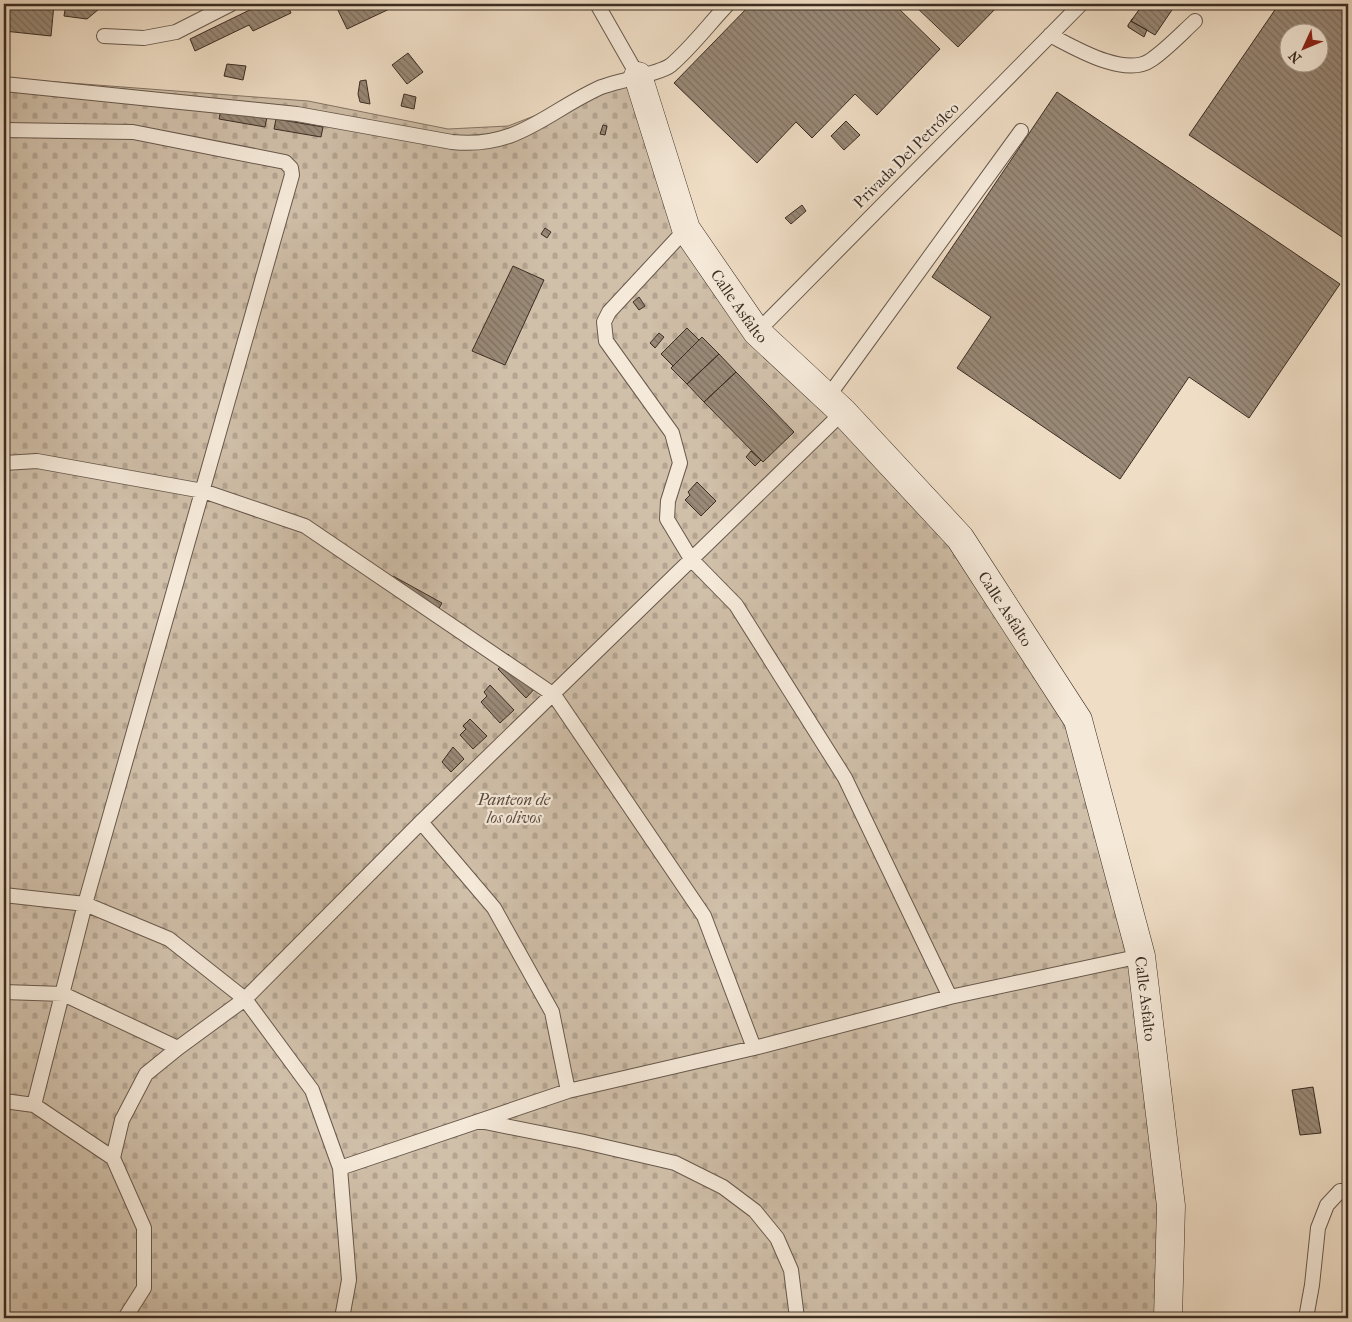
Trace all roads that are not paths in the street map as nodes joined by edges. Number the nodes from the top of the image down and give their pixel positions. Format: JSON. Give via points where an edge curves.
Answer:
{"nodes":[{"id":1,"x":231,"y":4,"type":"edge"},
{"id":2,"x":597,"y":4,"type":"edge"},
{"id":3,"x":728,"y":4,"type":"edge"},
{"id":4,"x":1081,"y":4,"type":"edge"},
{"id":5,"x":1196,"y":21,"type":"dead end"},
{"id":6,"x":1050,"y":35,"type":"junction"},
{"id":7,"x":104,"y":36,"type":"dead end"},
{"id":8,"x":638,"y":76,"type":"junction"},
{"id":9,"x":4,"y":84,"type":"edge"},
{"id":10,"x":4,"y":130,"type":"edge"},
{"id":11,"x":1021,"y":131,"type":"dead end"},
{"id":12,"x":686,"y":229,"type":"junction"},
{"id":13,"x":756,"y":332,"type":"junction"},
{"id":14,"x":835,"y":405,"type":"junction"},
{"id":15,"x":4,"y":462,"type":"edge"},
{"id":16,"x":203,"y":491,"type":"junction"},
{"id":17,"x":691,"y":559,"type":"junction"},
{"id":18,"x":554,"y":695,"type":"junction"},
{"id":19,"x":421,"y":822,"type":"junction"},
{"id":20,"x":4,"y":895,"type":"edge"},
{"id":21,"x":85,"y":904,"type":"junction"},
{"id":22,"x":1141,"y":956,"type":"junction"},
{"id":23,"x":4,"y":992,"type":"edge"},
{"id":24,"x":62,"y":994,"type":"junction"},
{"id":25,"x":950,"y":997,"type":"junction"},
{"id":26,"x":246,"y":999,"type":"junction"},
{"id":27,"x":178,"y":1048,"type":"junction"},
{"id":28,"x":754,"y":1048,"type":"junction"},
{"id":29,"x":568,"y":1091,"type":"junction"},
{"id":30,"x":4,"y":1100,"type":"edge"},
{"id":31,"x":34,"y":1105,"type":"junction"},
{"id":32,"x":479,"y":1121,"type":"junction"},
{"id":33,"x":112,"y":1158,"type":"junction"},
{"id":34,"x":340,"y":1168,"type":"junction"},
{"id":35,"x":1348,"y":1191,"type":"edge"},
{"id":36,"x":125,"y":1318,"type":"edge"},
{"id":37,"x":342,"y":1318,"type":"edge"},
{"id":38,"x":797,"y":1318,"type":"edge"},
{"id":39,"x":1168,"y":1318,"type":"edge"},
{"id":40,"x":1306,"y":1318,"type":"edge"}],
"edges":[{"from":1,"to":7,"type":"lane","via":[[176,32],[144,38]]},
{"from":2,"to":8,"type":"lane","name":"Calle Asfalto"},
{"from":3,"to":8,"type":"lane","via":[[669,66]]},
{"from":4,"to":6,"type":"lane","name":"Privada Del Petróleo"},
{"from":5,"to":6,"type":"lane","via":[[1150,61],[1125,67],[1083,53]]},
{"from":6,"to":13,"type":"lane","name":"Privada Del Petróleo"},
{"from":8,"to":9,"type":"lane","via":[[599,88],[524,131],[489,143],[473,144],[296,114]]},
{"from":8,"to":12,"type":"street","name":"Calle Asfalto"},
{"from":10,"to":16,"type":"lane","via":[[134,132],[285,162],[291,168],[292,176]]},
{"from":11,"to":14,"type":"lane"},
{"from":12,"to":13,"type":"street","name":"Calle Asfalto"},
{"from":12,"to":17,"type":"lane","via":[[609,312],[604,322],[606,341],[672,433],[680,463],[668,501],[667,519]]},
{"from":13,"to":14,"type":"street","name":"Calle Asfalto"},
{"from":14,"to":17,"type":"lane"},
{"from":14,"to":22,"type":"street","name":"Calle Asfalto","via":[[960,538],[1078,720]]},
{"from":15,"to":16,"type":"lane","via":[[37,461]]},
{"from":16,"to":18,"type":"lane","via":[[305,526]]},
{"from":16,"to":21,"type":"lane"},
{"from":17,"to":18,"type":"lane"},
{"from":17,"to":25,"type":"lane","via":[[736,605],[845,778]]},
{"from":18,"to":19,"type":"lane"},
{"from":18,"to":28,"type":"lane","via":[[704,916]]},
{"from":19,"to":26,"type":"lane"},
{"from":19,"to":29,"type":"lane","via":[[494,908],[552,1012]]},
{"from":20,"to":21,"type":"lane"},
{"from":21,"to":24,"type":"lane"},
{"from":21,"to":26,"type":"lane","via":[[170,939]]},
{"from":22,"to":25,"type":"lane"},
{"from":22,"to":39,"type":"street","name":"Calle Asfalto","via":[[1171,1206]]},
{"from":23,"to":24,"type":"lane"},
{"from":24,"to":27,"type":"lane"},
{"from":24,"to":31,"type":"lane"},
{"from":25,"to":28,"type":"lane"},
{"from":26,"to":27,"type":"lane"},
{"from":26,"to":34,"type":"lane","via":[[312,1090]]},
{"from":27,"to":33,"type":"lane","via":[[146,1074],[122,1120]]},
{"from":28,"to":29,"type":"lane"},
{"from":29,"to":32,"type":"lane"},
{"from":30,"to":31,"type":"lane"},
{"from":31,"to":33,"type":"lane"},
{"from":32,"to":34,"type":"lane"},
{"from":32,"to":38,"type":"lane","via":[[676,1163],[724,1187],[755,1211],[777,1238],[791,1270]]},
{"from":33,"to":36,"type":"lane","via":[[144,1228],[144,1288]]},
{"from":34,"to":37,"type":"lane","via":[[349,1280]]},
{"from":35,"to":40,"type":"lane","via":[[1340,1191],[1327,1205],[1318,1228]]}]}
